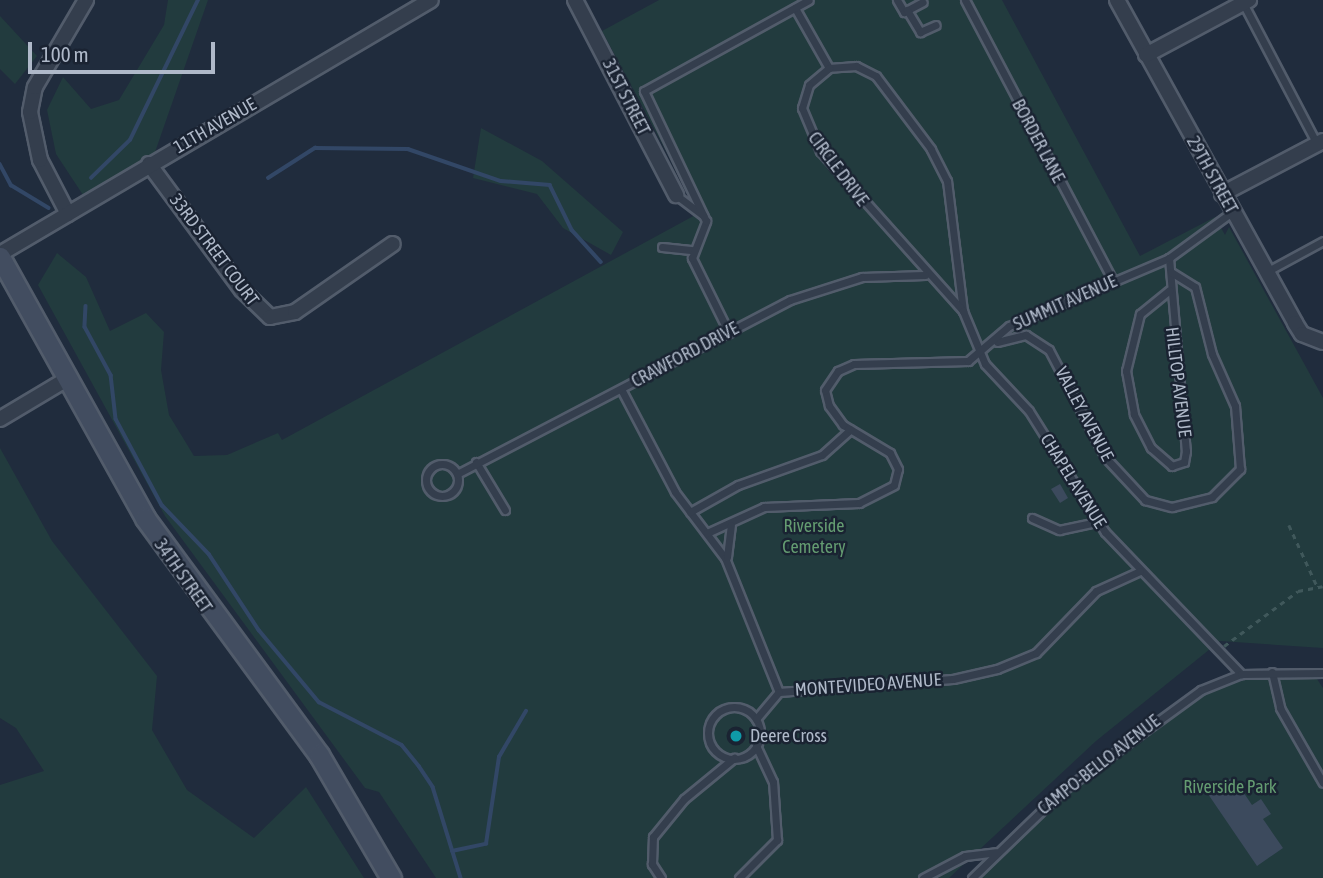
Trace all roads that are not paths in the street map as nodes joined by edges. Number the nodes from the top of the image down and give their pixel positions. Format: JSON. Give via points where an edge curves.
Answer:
{"nodes":[{"id":1,"x":86,"y":0,"type":"edge"},
{"id":2,"x":431,"y":0,"type":"edge"},
{"id":3,"x":575,"y":0,"type":"edge"},
{"id":4,"x":809,"y":0,"type":"edge"},
{"id":5,"x":897,"y":0,"type":"edge"},
{"id":6,"x":965,"y":0,"type":"edge"},
{"id":7,"x":1117,"y":0,"type":"edge"},
{"id":8,"x":923,"y":2,"type":"dead end"},
{"id":9,"x":1246,"y":2,"type":"edge"},
{"id":10,"x":795,"y":8,"type":"junction"},
{"id":11,"x":907,"y":10,"type":"junction"},
{"id":12,"x":936,"y":25,"type":"dead end"},
{"id":13,"x":1146,"y":55,"type":"junction"},
{"id":14,"x":829,"y":68,"type":"junction"},
{"id":15,"x":1320,"y":142,"type":"edge"},
{"id":16,"x":149,"y":164,"type":"junction"},
{"id":17,"x":1222,"y":194,"type":"junction"},
{"id":18,"x":676,"y":195,"type":"joint"},
{"id":19,"x":1232,"y":212,"type":"junction"},
{"id":20,"x":68,"y":214,"type":"junction"},
{"id":21,"x":704,"y":215,"type":"junction"},
{"id":22,"x":1323,"y":241,"type":"edge"},
{"id":23,"x":393,"y":244,"type":"dead end"},
{"id":24,"x":662,"y":247,"type":"dead end"},
{"id":25,"x":693,"y":250,"type":"junction"},
{"id":26,"x":0,"y":256,"type":"edge"},
{"id":27,"x":1169,"y":258,"type":"junction"},
{"id":28,"x":1171,"y":271,"type":"junction"},
{"id":29,"x":1266,"y":272,"type":"junction"},
{"id":30,"x":925,"y":275,"type":"junction"},
{"id":31,"x":1113,"y":281,"type":"junction"},
{"id":32,"x":1170,"y":290,"type":"junction"},
{"id":33,"x":962,"y":311,"type":"junction"},
{"id":34,"x":729,"y":333,"type":"junction"},
{"id":35,"x":1320,"y":342,"type":"edge"},
{"id":36,"x":988,"y":348,"type":"junction"},
{"id":37,"x":980,"y":355,"type":"junction"},
{"id":38,"x":67,"y":379,"type":"junction"},
{"id":39,"x":621,"y":389,"type":"junction"},
{"id":40,"x":0,"y":419,"type":"edge"},
{"id":41,"x":850,"y":430,"type":"junction"},
{"id":42,"x":477,"y":462,"type":"junction"},
{"id":43,"x":457,"y":474,"type":"junction"},
{"id":44,"x":505,"y":510,"type":"dead end"},
{"id":45,"x":690,"y":512,"type":"junction"},
{"id":46,"x":1032,"y":518,"type":"dead end"},
{"id":47,"x":1097,"y":522,"type":"junction"},
{"id":48,"x":732,"y":523,"type":"junction"},
{"id":49,"x":707,"y":533,"type":"junction"},
{"id":50,"x":730,"y":568,"type":"junction"},
{"id":51,"x":1140,"y":571,"type":"junction"},
{"id":52,"x":1272,"y":672,"type":"junction"},
{"id":53,"x":1323,"y":673,"type":"edge"},
{"id":54,"x":1241,"y":674,"type":"junction"},
{"id":55,"x":779,"y":692,"type":"junction"},
{"id":56,"x":756,"y":719,"type":"junction"},
{"id":57,"x":756,"y":746,"type":"junction"},
{"id":58,"x":734,"y":758,"type":"junction"},
{"id":59,"x":1323,"y":783,"type":"edge"},
{"id":60,"x":996,"y":852,"type":"junction"},
{"id":61,"x":391,"y":878,"type":"edge"},
{"id":62,"x":661,"y":878,"type":"edge"},
{"id":63,"x":739,"y":878,"type":"edge"},
{"id":64,"x":923,"y":878,"type":"edge"},
{"id":65,"x":972,"y":878,"type":"edge"}],
"edges":[{"from":1,"to":20,"type":"street","via":[[35,87],[30,112],[40,160]]},
{"from":2,"to":16,"type":"street","name":"11TH AVENUE"},
{"from":3,"to":18,"type":"street","name":"31ST STREET"},
{"from":4,"to":10,"type":"lane"},
{"from":5,"to":11,"type":"lane"},
{"from":6,"to":31,"type":"lane","name":"BORDER LANE"},
{"from":7,"to":13,"type":"street","name":"29TH STREET"},
{"from":8,"to":11,"type":"lane"},
{"from":9,"to":13,"type":"street"},
{"from":9,"to":15,"type":"lane"},
{"from":10,"to":14,"type":"lane"},
{"from":10,"to":21,"type":"lane","via":[[644,91]]},
{"from":11,"to":12,"type":"lane","via":[[920,32]]},
{"from":13,"to":17,"type":"street","name":"29TH STREET"},
{"from":14,"to":30,"type":"lane","name":"CIRCLE DRIVE","via":[[804,97],[808,132]]},
{"from":14,"to":33,"type":"lane","via":[[856,66],[876,76],[932,149],[947,181]]},
{"from":15,"to":17,"type":"street"},
{"from":16,"to":20,"type":"street","name":"11TH AVENUE"},
{"from":16,"to":23,"type":"street","name":"33RD STREET COURT","via":[[242,289],[270,317],[295,312]]},
{"from":17,"to":19,"type":"street","name":"29TH STREET"},
{"from":18,"to":21,"type":"lane"},
{"from":19,"to":27,"type":"lane","name":"SUMMIT AVENUE"},
{"from":19,"to":29,"type":"street","name":"29TH STREET"},
{"from":20,"to":26,"type":"street","name":"11TH AVENUE"},
{"from":21,"to":25,"type":"lane","via":[[705,233]]},
{"from":22,"to":29,"type":"lane"},
{"from":24,"to":25,"type":"lane"},
{"from":25,"to":34,"type":"lane"},
{"from":26,"to":38,"type":"street","name":"34TH STREET"},
{"from":27,"to":28,"type":"lane","name":"HILLTOP AVENUE"},
{"from":27,"to":31,"type":"lane","name":"SUMMIT AVENUE"},
{"from":28,"to":32,"type":"lane","name":"HILLTOP AVENUE"},
{"from":28,"to":36,"type":"lane","name":"VALLEY AVENUE","via":[[1195,287],[1212,354],[1235,407],[1240,469],[1212,497],[1172,507],[1145,500],[1105,457],[1049,350],[1026,335]]},
{"from":29,"to":35,"type":"street","name":"29TH STREET","via":[[1302,334]]},
{"from":30,"to":33,"type":"lane","name":"CHAPEL AVENUE"},
{"from":30,"to":34,"type":"lane","name":"CRAWFORD DRIVE","via":[[843,280]]},
{"from":31,"to":36,"type":"lane","name":"SUMMIT AVENUE","via":[[1016,322]]},
{"from":32,"to":32,"type":"lane","name":"HILLTOP AVENUE","via":[[1140,314],[1126,372],[1134,414],[1151,448],[1172,466],[1184,462],[1186,451]]},
{"from":33,"to":37,"type":"lane","name":"CHAPEL AVENUE"},
{"from":34,"to":39,"type":"lane","name":"CRAWFORD DRIVE"},
{"from":36,"to":37,"type":"lane","name":"SUMMIT AVENUE"},
{"from":37,"to":41,"type":"lane","name":"SUMMIT AVENUE","via":[[968,361],[854,365],[838,371],[826,398]]},
{"from":37,"to":47,"type":"lane","name":"CHAPEL AVENUE","via":[[1029,411]]},
{"from":38,"to":40,"type":"street"},
{"from":38,"to":61,"type":"street","name":"34TH STREET","via":[[173,562],[319,755]]},
{"from":39,"to":42,"type":"lane","name":"CRAWFORD DRIVE"},
{"from":39,"to":45,"type":"lane","name":"MONTEVIDEO AVENUE"},
{"from":41,"to":45,"type":"lane","via":[[822,455],[738,485]]},
{"from":41,"to":48,"type":"lane","name":"SUMMIT AVENUE","via":[[896,462],[897,479],[887,492],[859,503],[789,502]]},
{"from":42,"to":43,"type":"lane","name":"CRAWFORD DRIVE"},
{"from":42,"to":44,"type":"lane"},
{"from":43,"to":43,"type":"lane","name":"CRAWFORD DRIVE","via":[[449,465],[434,466],[426,477],[428,490],[449,495]]},
{"from":45,"to":49,"type":"lane","name":"MONTEVIDEO AVENUE"},
{"from":46,"to":47,"type":"lane","via":[[1059,530]]},
{"from":47,"to":51,"type":"lane","name":"CHAPEL AVENUE"},
{"from":48,"to":49,"type":"lane","name":"SUMMIT AVENUE"},
{"from":48,"to":50,"type":"lane","via":[[724,547]]},
{"from":49,"to":50,"type":"lane","name":"MONTEVIDEO AVENUE"},
{"from":50,"to":55,"type":"lane","name":"MONTEVIDEO AVENUE"},
{"from":51,"to":54,"type":"lane","name":"CHAPEL AVENUE"},
{"from":51,"to":55,"type":"lane","name":"MONTEVIDEO AVENUE","via":[[1096,591],[1036,653],[997,669],[953,679]]},
{"from":52,"to":53,"type":"lane"},
{"from":52,"to":54,"type":"lane"},
{"from":52,"to":59,"type":"lane","via":[[1280,708]]},
{"from":54,"to":60,"type":"lane","name":"CAMPO-BELLO AVENUE","via":[[1139,730]]},
{"from":55,"to":56,"type":"lane"},
{"from":56,"to":57,"type":"lane"},
{"from":56,"to":58,"type":"lane","via":[[740,708],[714,717],[712,746]]},
{"from":57,"to":58,"type":"lane"},
{"from":57,"to":63,"type":"lane","via":[[773,782],[777,840]]},
{"from":58,"to":62,"type":"lane","via":[[691,792],[653,837],[652,863]]},
{"from":60,"to":64,"type":"lane","via":[[965,856]]},
{"from":60,"to":65,"type":"lane","name":"CAMPO-BELLO AVENUE"}]}
